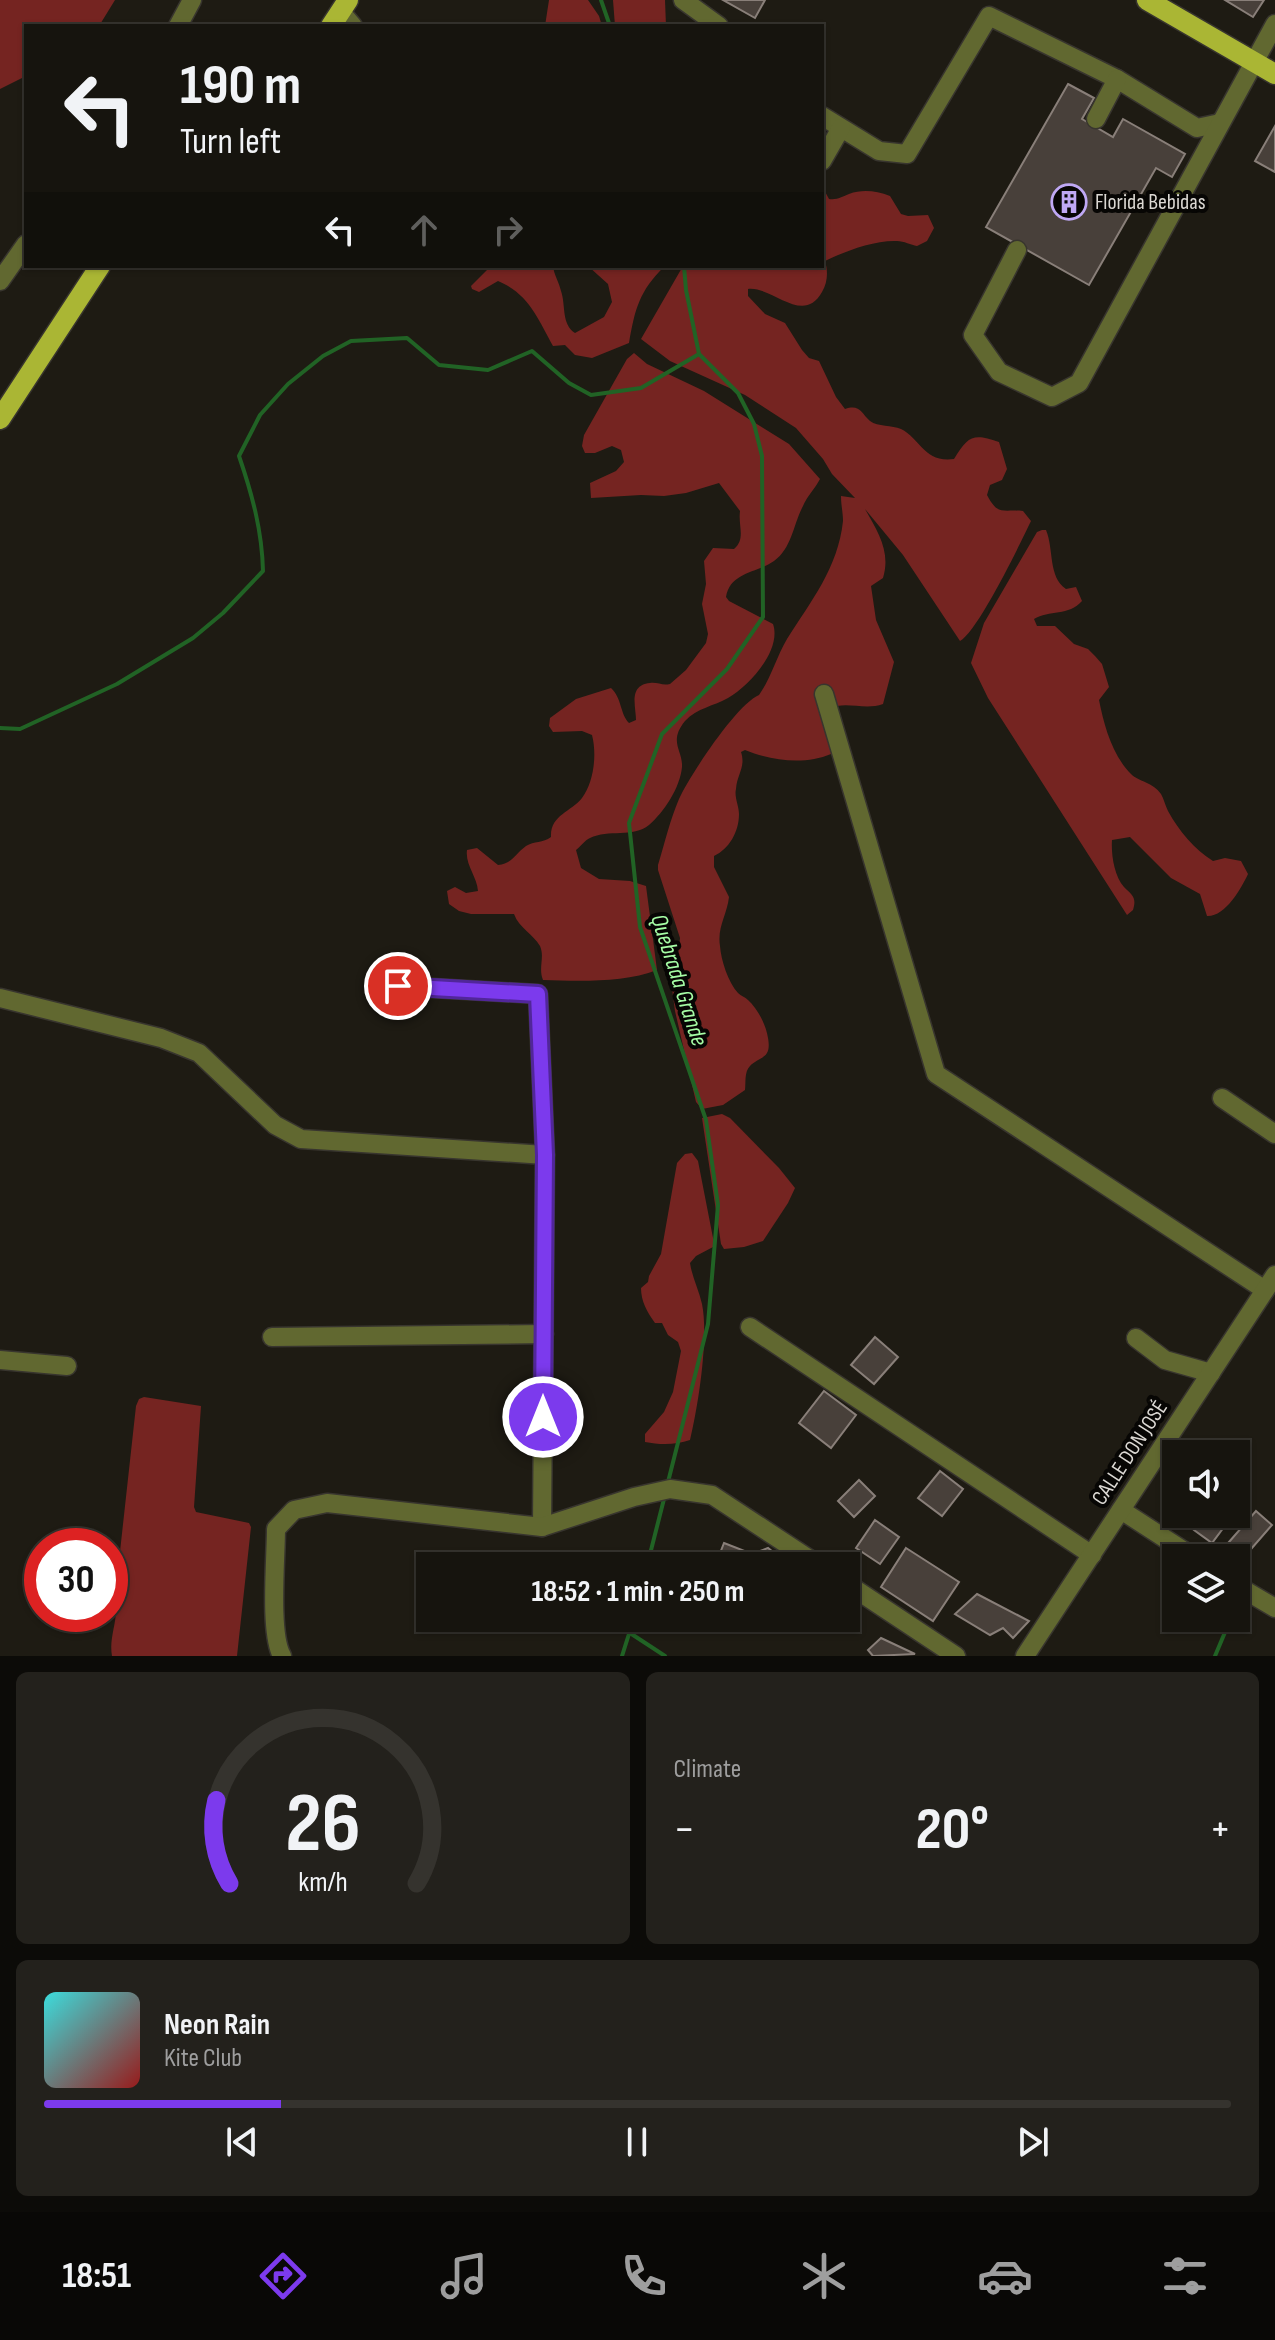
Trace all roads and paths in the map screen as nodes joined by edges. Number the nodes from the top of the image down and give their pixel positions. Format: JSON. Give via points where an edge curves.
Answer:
{"nodes":[{"id":1,"x":192,"y":0,"type":"edge"},
{"id":2,"x":683,"y":0,"type":"edge"},
{"id":3,"x":1147,"y":0,"type":"edge"},
{"id":4,"x":179,"y":24,"type":"edge"},
{"id":5,"x":716,"y":24,"type":"edge"},
{"id":6,"x":1275,"y":24,"type":"edge"},
{"id":7,"x":1256,"y":62,"type":"junction"},
{"id":8,"x":1275,"y":74,"type":"edge"},
{"id":9,"x":1117,"y":79,"type":"junction"},
{"id":10,"x":824,"y":117,"type":"edge"},
{"id":11,"x":1096,"y":119,"type":"dead end"},
{"id":12,"x":1220,"y":123,"type":"junction"},
{"id":13,"x":841,"y":128,"type":"junction"},
{"id":14,"x":824,"y":158,"type":"edge"},
{"id":15,"x":24,"y":247,"type":"edge"},
{"id":16,"x":1017,"y":250,"type":"dead end"},
{"id":17,"x":99,"y":268,"type":"edge"},
{"id":18,"x":0,"y":281,"type":"edge"},
{"id":19,"x":0,"y":419,"type":"edge"},
{"id":20,"x":824,"y":694,"type":"dead end"},
{"id":21,"x":398,"y":986,"type":"dead end"},
{"id":22,"x":2,"y":1002,"type":"edge"},
{"id":23,"x":1222,"y":1098,"type":"dead end"},
{"id":24,"x":1275,"y":1134,"type":"edge"},
{"id":25,"x":545,"y":1155,"type":"junction"},
{"id":26,"x":1270,"y":1282,"type":"edge"},
{"id":27,"x":750,"y":1327,"type":"dead end"},
{"id":28,"x":544,"y":1334,"type":"junction"},
{"id":29,"x":272,"y":1337,"type":"dead end"},
{"id":30,"x":1136,"y":1338,"type":"dead end"},
{"id":31,"x":0,"y":1360,"type":"edge"},
{"id":32,"x":67,"y":1366,"type":"dead end"},
{"id":33,"x":1211,"y":1373,"type":"junction"},
{"id":34,"x":1121,"y":1510,"type":"junction"},
{"id":35,"x":542,"y":1527,"type":"junction"},
{"id":36,"x":1173,"y":1544,"type":"edge"},
{"id":37,"x":799,"y":1552,"type":"edge"},
{"id":38,"x":1092,"y":1555,"type":"junction"},
{"id":39,"x":860,"y":1592,"type":"edge"},
{"id":40,"x":1250,"y":1593,"type":"edge"},
{"id":41,"x":1275,"y":1608,"type":"edge"},
{"id":42,"x":282,"y":1656,"type":"edge"},
{"id":43,"x":956,"y":1656,"type":"edge"},
{"id":44,"x":1025,"y":1656,"type":"edge"}],
"edges":[{"from":1,"to":4,"type":"street"},
{"from":2,"to":5,"type":"street"},
{"from":3,"to":7,"type":"main road"},
{"from":6,"to":7,"type":"street"},
{"from":7,"to":8,"type":"main road"},
{"from":7,"to":12,"type":"street"},
{"from":9,"to":11,"type":"street"},
{"from":9,"to":12,"type":"street","via":[[1197,128]]},
{"from":9,"to":13,"type":"street","via":[[989,16],[907,154],[879,151]]},
{"from":10,"to":13,"type":"street"},
{"from":12,"to":16,"type":"street","via":[[1079,383],[1052,397],[999,372],[973,335]]},
{"from":13,"to":14,"type":"street"},
{"from":15,"to":18,"type":"street"},
{"from":17,"to":19,"type":"main road"},
{"from":20,"to":26,"type":"street","via":[[936,1074]]},
{"from":21,"to":25,"type":"street","via":[[538,994]]},
{"from":22,"to":25,"type":"street","via":[[161,1038],[199,1053],[275,1125],[301,1139]]},
{"from":23,"to":24,"type":"street"},
{"from":25,"to":28,"type":"street"},
{"from":26,"to":33,"type":"street","name":"CALLE DON JOSÉ"},
{"from":27,"to":38,"type":"street"},
{"from":28,"to":29,"type":"street"},
{"from":28,"to":35,"type":"street"},
{"from":30,"to":33,"type":"street","via":[[1165,1360]]},
{"from":31,"to":32,"type":"street"},
{"from":33,"to":34,"type":"street","name":"CALLE DON JOSÉ"},
{"from":34,"to":36,"type":"street"},
{"from":34,"to":38,"type":"street","name":"CALLE DON JOSÉ"},
{"from":35,"to":37,"type":"street","via":[[670,1489],[712,1495]]},
{"from":35,"to":42,"type":"street","via":[[327,1503],[294,1510],[276,1529]]},
{"from":38,"to":44,"type":"street","name":"CALLE DON JOSÉ"},
{"from":39,"to":43,"type":"street"},
{"from":40,"to":41,"type":"street"}]}
